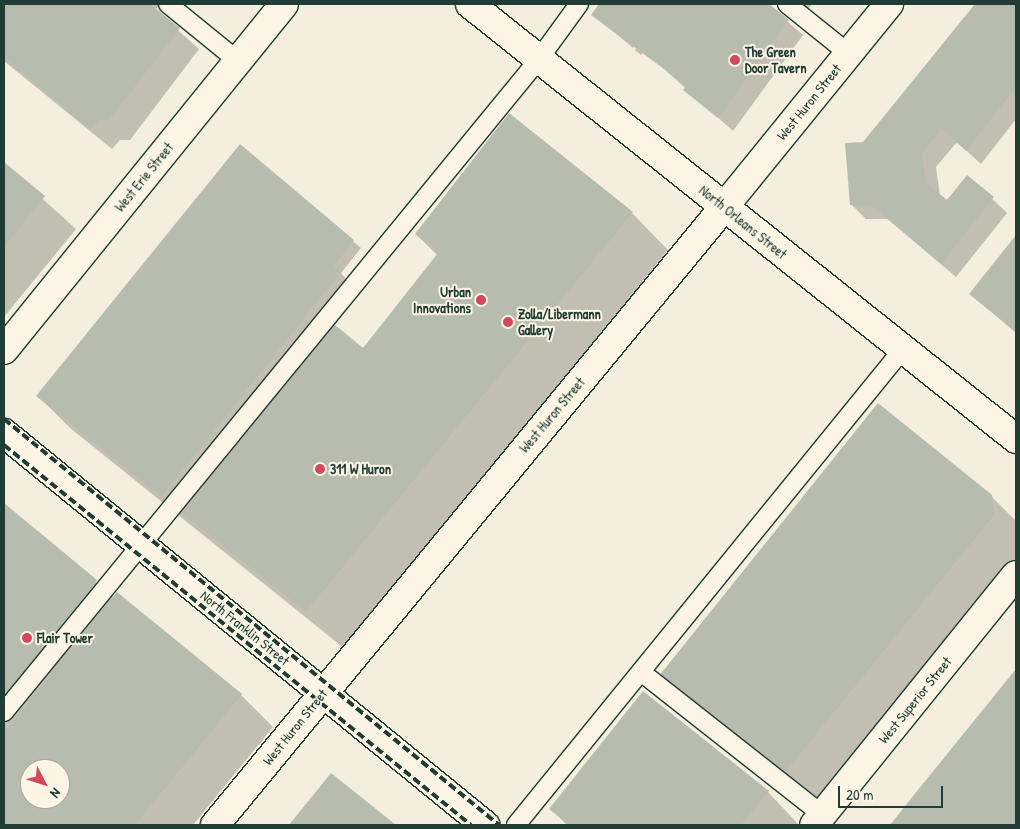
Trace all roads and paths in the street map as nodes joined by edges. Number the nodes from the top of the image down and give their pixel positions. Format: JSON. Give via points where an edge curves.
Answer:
{"nodes":[{"id":1,"x":168,"y":4,"type":"edge"},
{"id":2,"x":284,"y":4,"type":"edge"},
{"id":3,"x":470,"y":4,"type":"edge"},
{"id":4,"x":579,"y":4,"type":"edge"},
{"id":5,"x":787,"y":4,"type":"edge"},
{"id":6,"x":889,"y":4,"type":"edge"},
{"id":7,"x":848,"y":53,"type":"junction"},
{"id":8,"x":539,"y":59,"type":"junction"},
{"id":9,"x":238,"y":61,"type":"junction"},
{"id":10,"x":724,"y":207,"type":"junction"},
{"id":11,"x":903,"y":349,"type":"junction"},
{"id":12,"x":4,"y":350,"type":"edge"},
{"id":13,"x":4,"y":433,"type":"edge"},
{"id":14,"x":1016,"y":439,"type":"edge"},
{"id":15,"x":141,"y":543,"type":"junction"},
{"id":16,"x":1016,"y":575,"type":"edge"},
{"id":17,"x":641,"y":672,"type":"junction"},
{"id":18,"x":323,"y":691,"type":"junction"},
{"id":19,"x":4,"y":712,"type":"edge"},
{"id":20,"x":818,"y":820,"type":"edge"},
{"id":21,"x":215,"y":825,"type":"edge"},
{"id":22,"x":485,"y":825,"type":"edge"},
{"id":23,"x":516,"y":825,"type":"edge"}],
"edges":[{"from":1,"to":9,"type":"lane"},
{"from":2,"to":9,"type":"street","name":"West Erie Street"},
{"from":3,"to":8,"type":"street","name":"North Orleans Street"},
{"from":4,"to":8,"type":"lane"},
{"from":5,"to":7,"type":"lane"},
{"from":6,"to":7,"type":"street","name":"West Huron Street"},
{"from":7,"to":10,"type":"street","name":"West Huron Street"},
{"from":8,"to":10,"type":"street","name":"North Orleans Street"},
{"from":8,"to":15,"type":"lane"},
{"from":9,"to":12,"type":"street","name":"West Erie Street"},
{"from":10,"to":11,"type":"street","name":"North Orleans Street"},
{"from":10,"to":18,"type":"street","name":"West Huron Street"},
{"from":11,"to":14,"type":"street","name":"North Orleans Street"},
{"from":11,"to":17,"type":"lane"},
{"from":13,"to":15,"type":"street","name":"North Franklin Street"},
{"from":15,"to":18,"type":"street","name":"North Franklin Street"},
{"from":15,"to":19,"type":"lane"},
{"from":16,"to":20,"type":"street","name":"West Superior Street"},
{"from":17,"to":20,"type":"lane"},
{"from":17,"to":23,"type":"lane"},
{"from":18,"to":21,"type":"street","name":"West Huron Street"},
{"from":18,"to":22,"type":"street","name":"North Franklin Street"}]}
